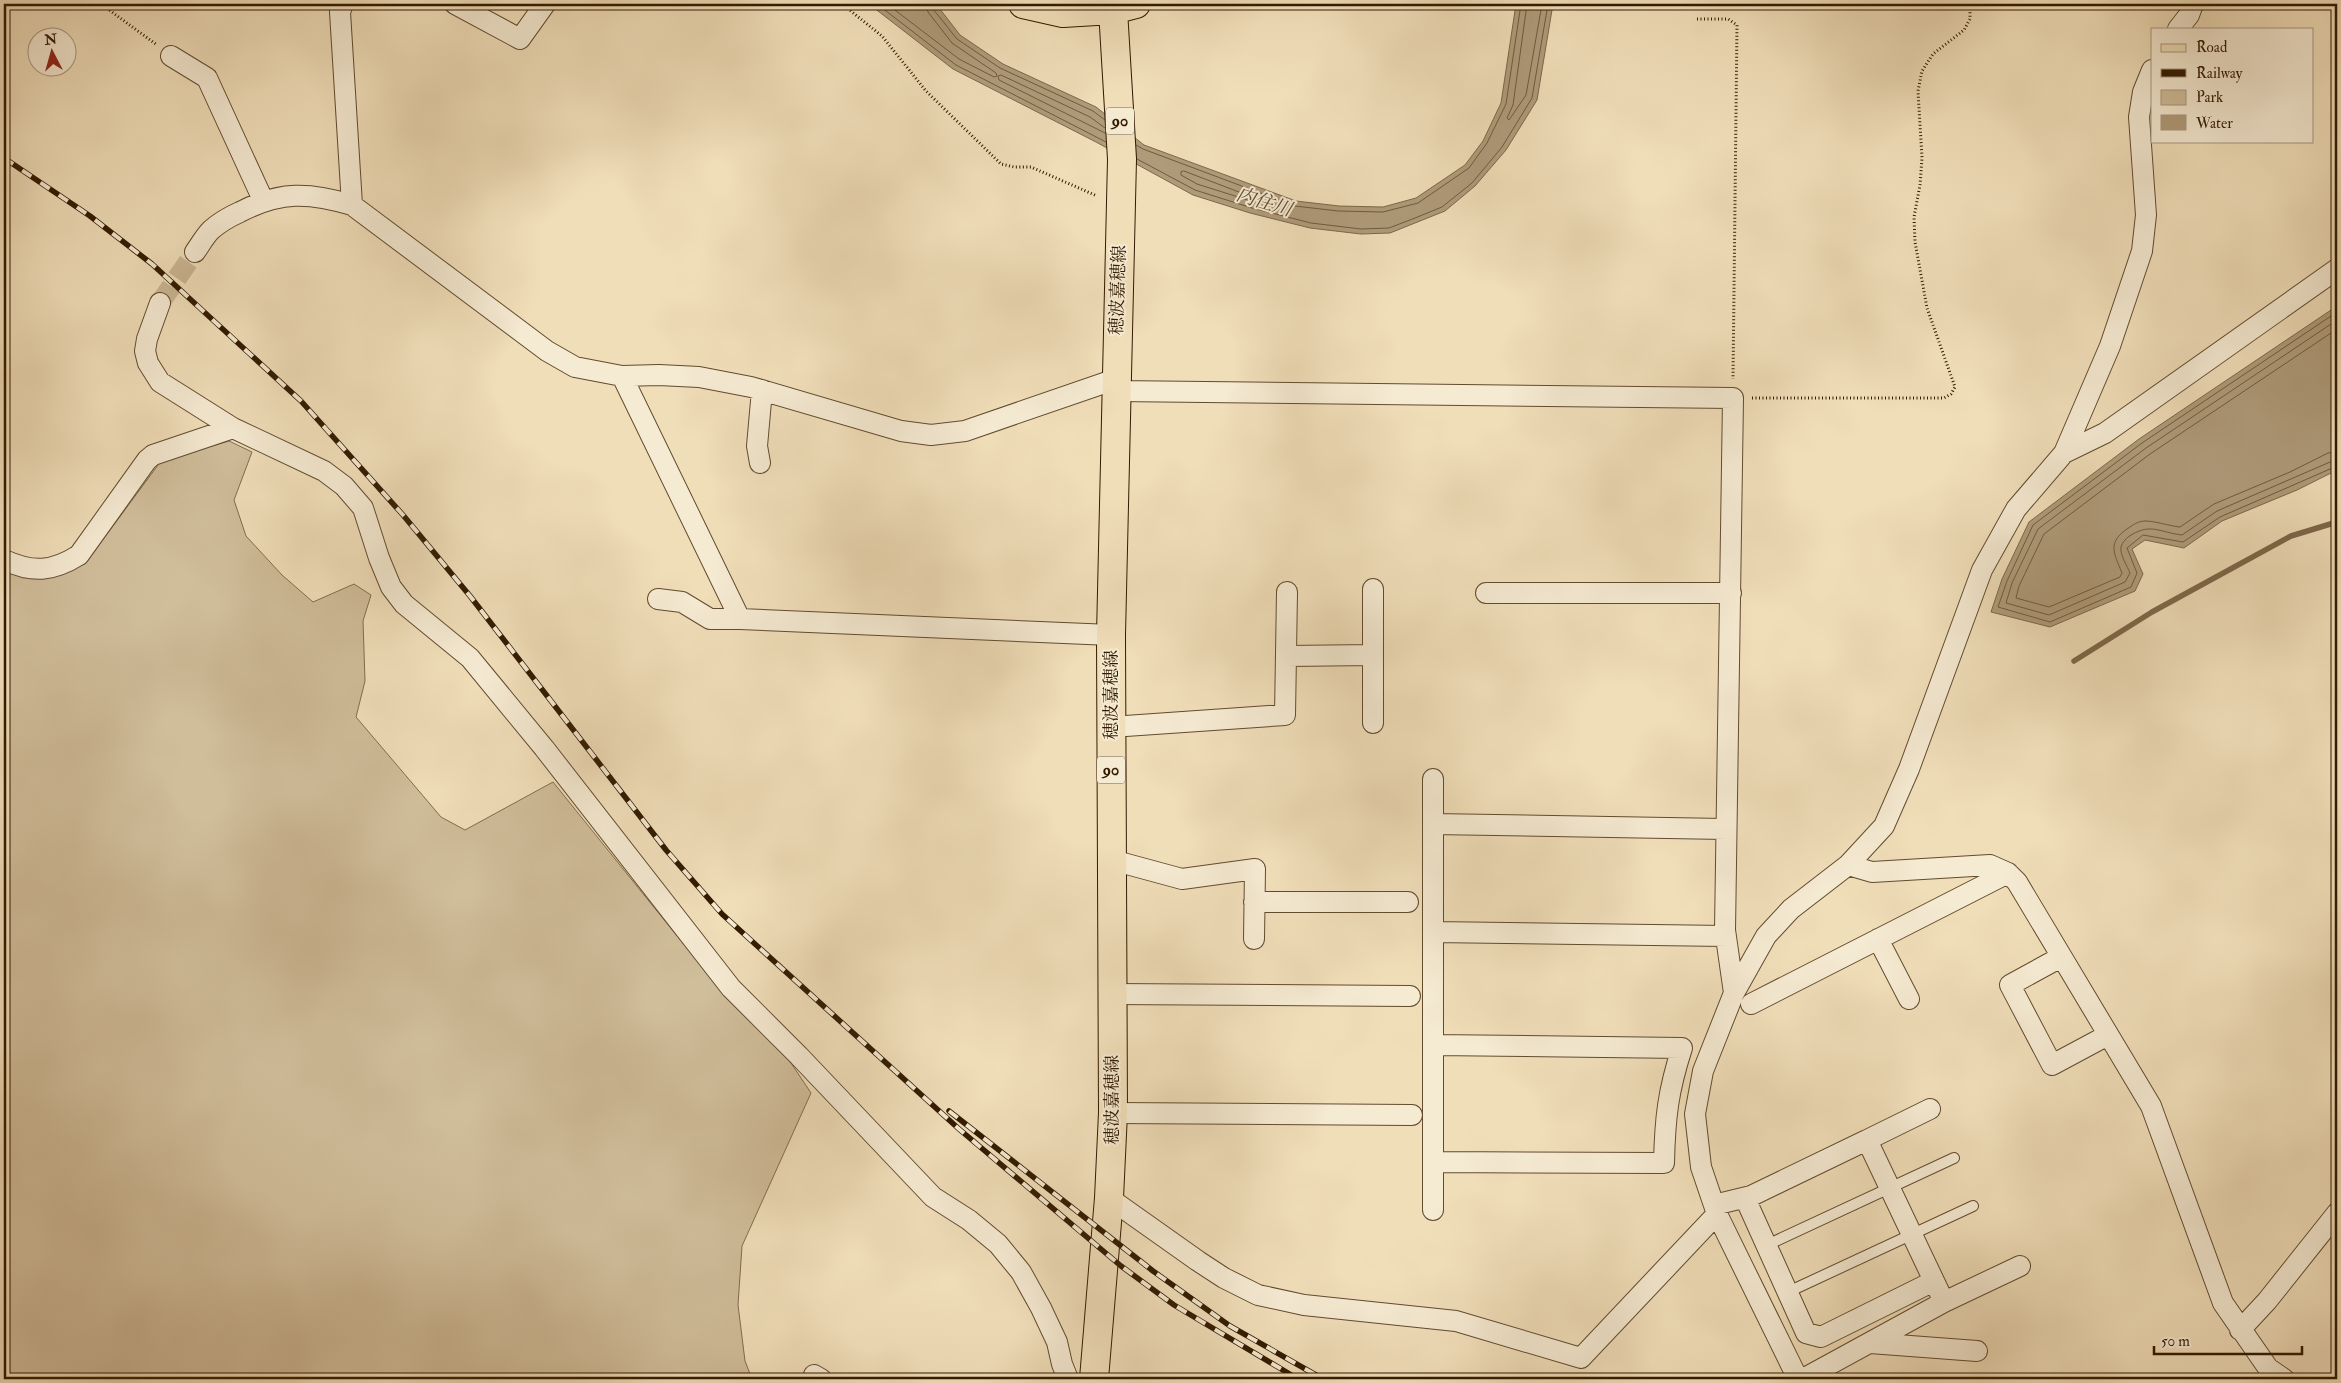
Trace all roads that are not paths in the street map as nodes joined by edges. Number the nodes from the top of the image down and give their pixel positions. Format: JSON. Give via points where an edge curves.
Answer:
{"nodes":[{"id":1,"x":343,"y":4,"type":"edge"},
{"id":2,"x":545,"y":4,"type":"edge"},
{"id":3,"x":1023,"y":4,"type":"edge"},
{"id":4,"x":2193,"y":4,"type":"edge"},
{"id":5,"x":463,"y":6,"type":"edge"},
{"id":6,"x":1125,"y":7,"type":"edge"},
{"id":7,"x":2179,"y":28,"type":"edge"},
{"id":8,"x":171,"y":56,"type":"road end"},
{"id":9,"x":2151,"y":72,"type":"edge"},
{"id":10,"x":263,"y":200,"type":"junction"},
{"id":11,"x":352,"y":205,"type":"junction"},
{"id":12,"x":195,"y":252,"type":"tunnel mouth"},
{"id":13,"x":2337,"y":269,"type":"edge"},
{"id":14,"x":160,"y":303,"type":"tunnel mouth"},
{"id":15,"x":622,"y":376,"type":"junction"},
{"id":16,"x":1116,"y":385,"type":"junction"},
{"id":17,"x":762,"y":390,"type":"junction"},
{"id":18,"x":233,"y":428,"type":"junction"},
{"id":19,"x":2064,"y":453,"type":"junction"},
{"id":20,"x":760,"y":463,"type":"dead end"},
{"id":21,"x":4,"y":560,"type":"edge"},
{"id":22,"x":1373,"y":589,"type":"dead end"},
{"id":23,"x":1287,"y":592,"type":"dead end"},
{"id":24,"x":1486,"y":593,"type":"dead end"},
{"id":25,"x":1731,"y":593,"type":"junction"},
{"id":26,"x":658,"y":599,"type":"dead end"},
{"id":27,"x":740,"y":619,"type":"junction"},
{"id":28,"x":1111,"y":635,"type":"junction"},
{"id":29,"x":1374,"y":655,"type":"junction"},
{"id":30,"x":1286,"y":656,"type":"junction"},
{"id":31,"x":1374,"y":723,"type":"dead end"},
{"id":32,"x":1111,"y":727,"type":"junction"},
{"id":33,"x":1433,"y":779,"type":"dead end"},
{"id":34,"x":1433,"y":824,"type":"junction"},
{"id":35,"x":1725,"y":829,"type":"junction"},
{"id":36,"x":1112,"y":860,"type":"junction"},
{"id":37,"x":1848,"y":865,"type":"junction"},
{"id":38,"x":2008,"y":873,"type":"junction"},
{"id":39,"x":1254,"y":902,"type":"junction"},
{"id":40,"x":1408,"y":902,"type":"dead end"},
{"id":41,"x":1433,"y":932,"type":"junction"},
{"id":42,"x":1726,"y":936,"type":"junction"},
{"id":43,"x":1254,"y":939,"type":"dead end"},
{"id":44,"x":1878,"y":939,"type":"junction"},
{"id":45,"x":2061,"y":957,"type":"junction"},
{"id":46,"x":1734,"y":993,"type":"junction"},
{"id":47,"x":1111,"y":994,"type":"junction"},
{"id":48,"x":1410,"y":996,"type":"dead end"},
{"id":49,"x":1909,"y":999,"type":"dead end"},
{"id":50,"x":1751,"y":1004,"type":"dead end"},
{"id":51,"x":2108,"y":1035,"type":"junction"},
{"id":52,"x":1433,"y":1045,"type":"junction"},
{"id":53,"x":1930,"y":1109,"type":"dead end"},
{"id":54,"x":1113,"y":1112,"type":"junction"},
{"id":55,"x":1412,"y":1115,"type":"dead end"},
{"id":56,"x":1867,"y":1140,"type":"junction"},
{"id":57,"x":1954,"y":1158,"type":"dead end"},
{"id":58,"x":1433,"y":1162,"type":"junction"},
{"id":59,"x":1890,"y":1189,"type":"junction"},
{"id":60,"x":1109,"y":1198,"type":"junction"},
{"id":61,"x":1745,"y":1198,"type":"junction"},
{"id":62,"x":1973,"y":1206,"type":"dead end"},
{"id":63,"x":1433,"y":1210,"type":"dead end"},
{"id":64,"x":1715,"y":1210,"type":"junction"},
{"id":65,"x":2337,"y":1213,"type":"edge"},
{"id":66,"x":1912,"y":1235,"type":"junction"},
{"id":67,"x":1767,"y":1245,"type":"junction"},
{"id":68,"x":2020,"y":1266,"type":"dead end"},
{"id":69,"x":1934,"y":1280,"type":"junction"},
{"id":70,"x":1788,"y":1292,"type":"junction"},
{"id":71,"x":1944,"y":1302,"type":"junction"},
{"id":72,"x":2240,"y":1330,"type":"junction"},
{"id":73,"x":1870,"y":1343,"type":"junction"},
{"id":74,"x":1977,"y":1351,"type":"dead end"},
{"id":75,"x":2271,"y":1376,"type":"edge"},
{"id":76,"x":1068,"y":1379,"type":"edge"},
{"id":77,"x":1094,"y":1379,"type":"edge"},
{"id":78,"x":1798,"y":1379,"type":"edge"},
{"id":79,"x":1803,"y":1379,"type":"edge"}],
"edges":[{"from":1,"to":11,"type":"street","via":[[340,12]]},
{"from":2,"to":5,"type":"street","via":[[520,39]]},
{"from":3,"to":6,"type":"main road","via":[[1063,13]]},
{"from":4,"to":7,"type":"street"},
{"from":6,"to":16,"type":"main road","name":"穂波嘉穂線","number":"90","via":[[1118,82],[1122,159]]},
{"from":8,"to":10,"type":"street","via":[[207,78]]},
{"from":9,"to":19,"type":"street","via":[[2143,92],[2139,117],[2146,215],[2142,251],[2110,346]]},
{"from":10,"to":11,"type":"street","via":[[298,195],[326,197]]},
{"from":10,"to":12,"type":"street","via":[[211,230]]},
{"from":11,"to":15,"type":"street","via":[[547,351],[574,368]]},
{"from":13,"to":19,"type":"street","via":[[2105,433]]},
{"from":14,"to":18,"type":"street","via":[[145,351],[153,372],[167,387]]},
{"from":15,"to":17,"type":"street","via":[[699,377]]},
{"from":15,"to":27,"type":"street"},
{"from":16,"to":17,"type":"street","via":[[965,431],[931,436],[901,431]]},
{"from":16,"to":25,"type":"street","via":[[1732,398]]},
{"from":16,"to":28,"type":"main road","name":"穂波嘉穂線","number":"90"},
{"from":17,"to":20,"type":"street","via":[[757,446]]},
{"from":18,"to":21,"type":"street","via":[[160,450],[147,460],[79,555],[64,564],[41,570],[24,569]]},
{"from":18,"to":76,"type":"street","via":[[324,471],[344,486],[363,508],[390,587],[404,604],[470,658],[731,988],[933,1197],[998,1244],[1021,1272],[1057,1342]]},
{"from":19,"to":37,"type":"street","via":[[2016,508],[1982,570],[1909,770],[1884,826]]},
{"from":22,"to":29,"type":"street"},
{"from":23,"to":30,"type":"street"},
{"from":24,"to":25,"type":"street"},
{"from":25,"to":35,"type":"street"},
{"from":26,"to":27,"type":"street","via":[[682,602],[710,619]]},
{"from":27,"to":28,"type":"street"},
{"from":28,"to":32,"type":"main road","name":"穂波嘉穂線","number":"90"},
{"from":29,"to":30,"type":"street"},
{"from":29,"to":31,"type":"street"},
{"from":30,"to":32,"type":"street","via":[[1285,715]]},
{"from":32,"to":36,"type":"main road","name":"穂波嘉穂線","number":"90"},
{"from":33,"to":34,"type":"street"},
{"from":34,"to":35,"type":"street"},
{"from":34,"to":41,"type":"street"},
{"from":35,"to":42,"type":"street"},
{"from":36,"to":39,"type":"street","via":[[1182,879],[1254,869]]},
{"from":36,"to":47,"type":"main road","name":"穂波嘉穂線","number":"90"},
{"from":37,"to":38,"type":"street","via":[[1872,872],[1990,865]]},
{"from":37,"to":46,"type":"street","via":[[1791,909],[1766,936]]},
{"from":38,"to":44,"type":"street"},
{"from":38,"to":45,"type":"street","via":[[2017,882]]},
{"from":39,"to":40,"type":"street"},
{"from":39,"to":43,"type":"street"},
{"from":41,"to":42,"type":"street"},
{"from":41,"to":52,"type":"street"},
{"from":42,"to":46,"type":"street"},
{"from":44,"to":49,"type":"street"},
{"from":44,"to":50,"type":"street"},
{"from":45,"to":51,"type":"street"},
{"from":45,"to":51,"type":"street","via":[[2010,985],[2052,1065]]},
{"from":46,"to":64,"type":"street","via":[[1703,1070],[1695,1114],[1701,1167]]},
{"from":47,"to":48,"type":"street"},
{"from":47,"to":54,"type":"main road","name":"穂波嘉穂線","number":"90"},
{"from":51,"to":72,"type":"street","via":[[2151,1106],[2223,1303]]},
{"from":52,"to":58,"type":"street"},
{"from":52,"to":58,"type":"street","via":[[1682,1048],[1670,1084],[1664,1163]]},
{"from":53,"to":56,"type":"street"},
{"from":54,"to":55,"type":"street"},
{"from":54,"to":60,"type":"main road","name":"穂波嘉穂線","number":"90"},
{"from":56,"to":59,"type":"street"},
{"from":56,"to":61,"type":"street"},
{"from":57,"to":59,"type":"lane"},
{"from":58,"to":63,"type":"street"},
{"from":59,"to":66,"type":"street"},
{"from":59,"to":67,"type":"lane"},
{"from":60,"to":64,"type":"street","via":[[1224,1278],[1258,1295],[1304,1305],[1456,1321],[1581,1358]]},
{"from":60,"to":77,"type":"main road","name":"穂波嘉穂線","number":"90"},
{"from":61,"to":64,"type":"street"},
{"from":61,"to":67,"type":"street"},
{"from":62,"to":66,"type":"lane"},
{"from":64,"to":78,"type":"street"},
{"from":65,"to":72,"type":"street"},
{"from":66,"to":69,"type":"street"},
{"from":66,"to":70,"type":"lane"},
{"from":67,"to":70,"type":"street"},
{"from":68,"to":71,"type":"street"},
{"from":69,"to":70,"type":"street","via":[[1821,1337],[1806,1332]]},
{"from":69,"to":71,"type":"street"},
{"from":71,"to":73,"type":"street"},
{"from":72,"to":75,"type":"street"},
{"from":73,"to":74,"type":"street"},
{"from":73,"to":79,"type":"street"}]}
